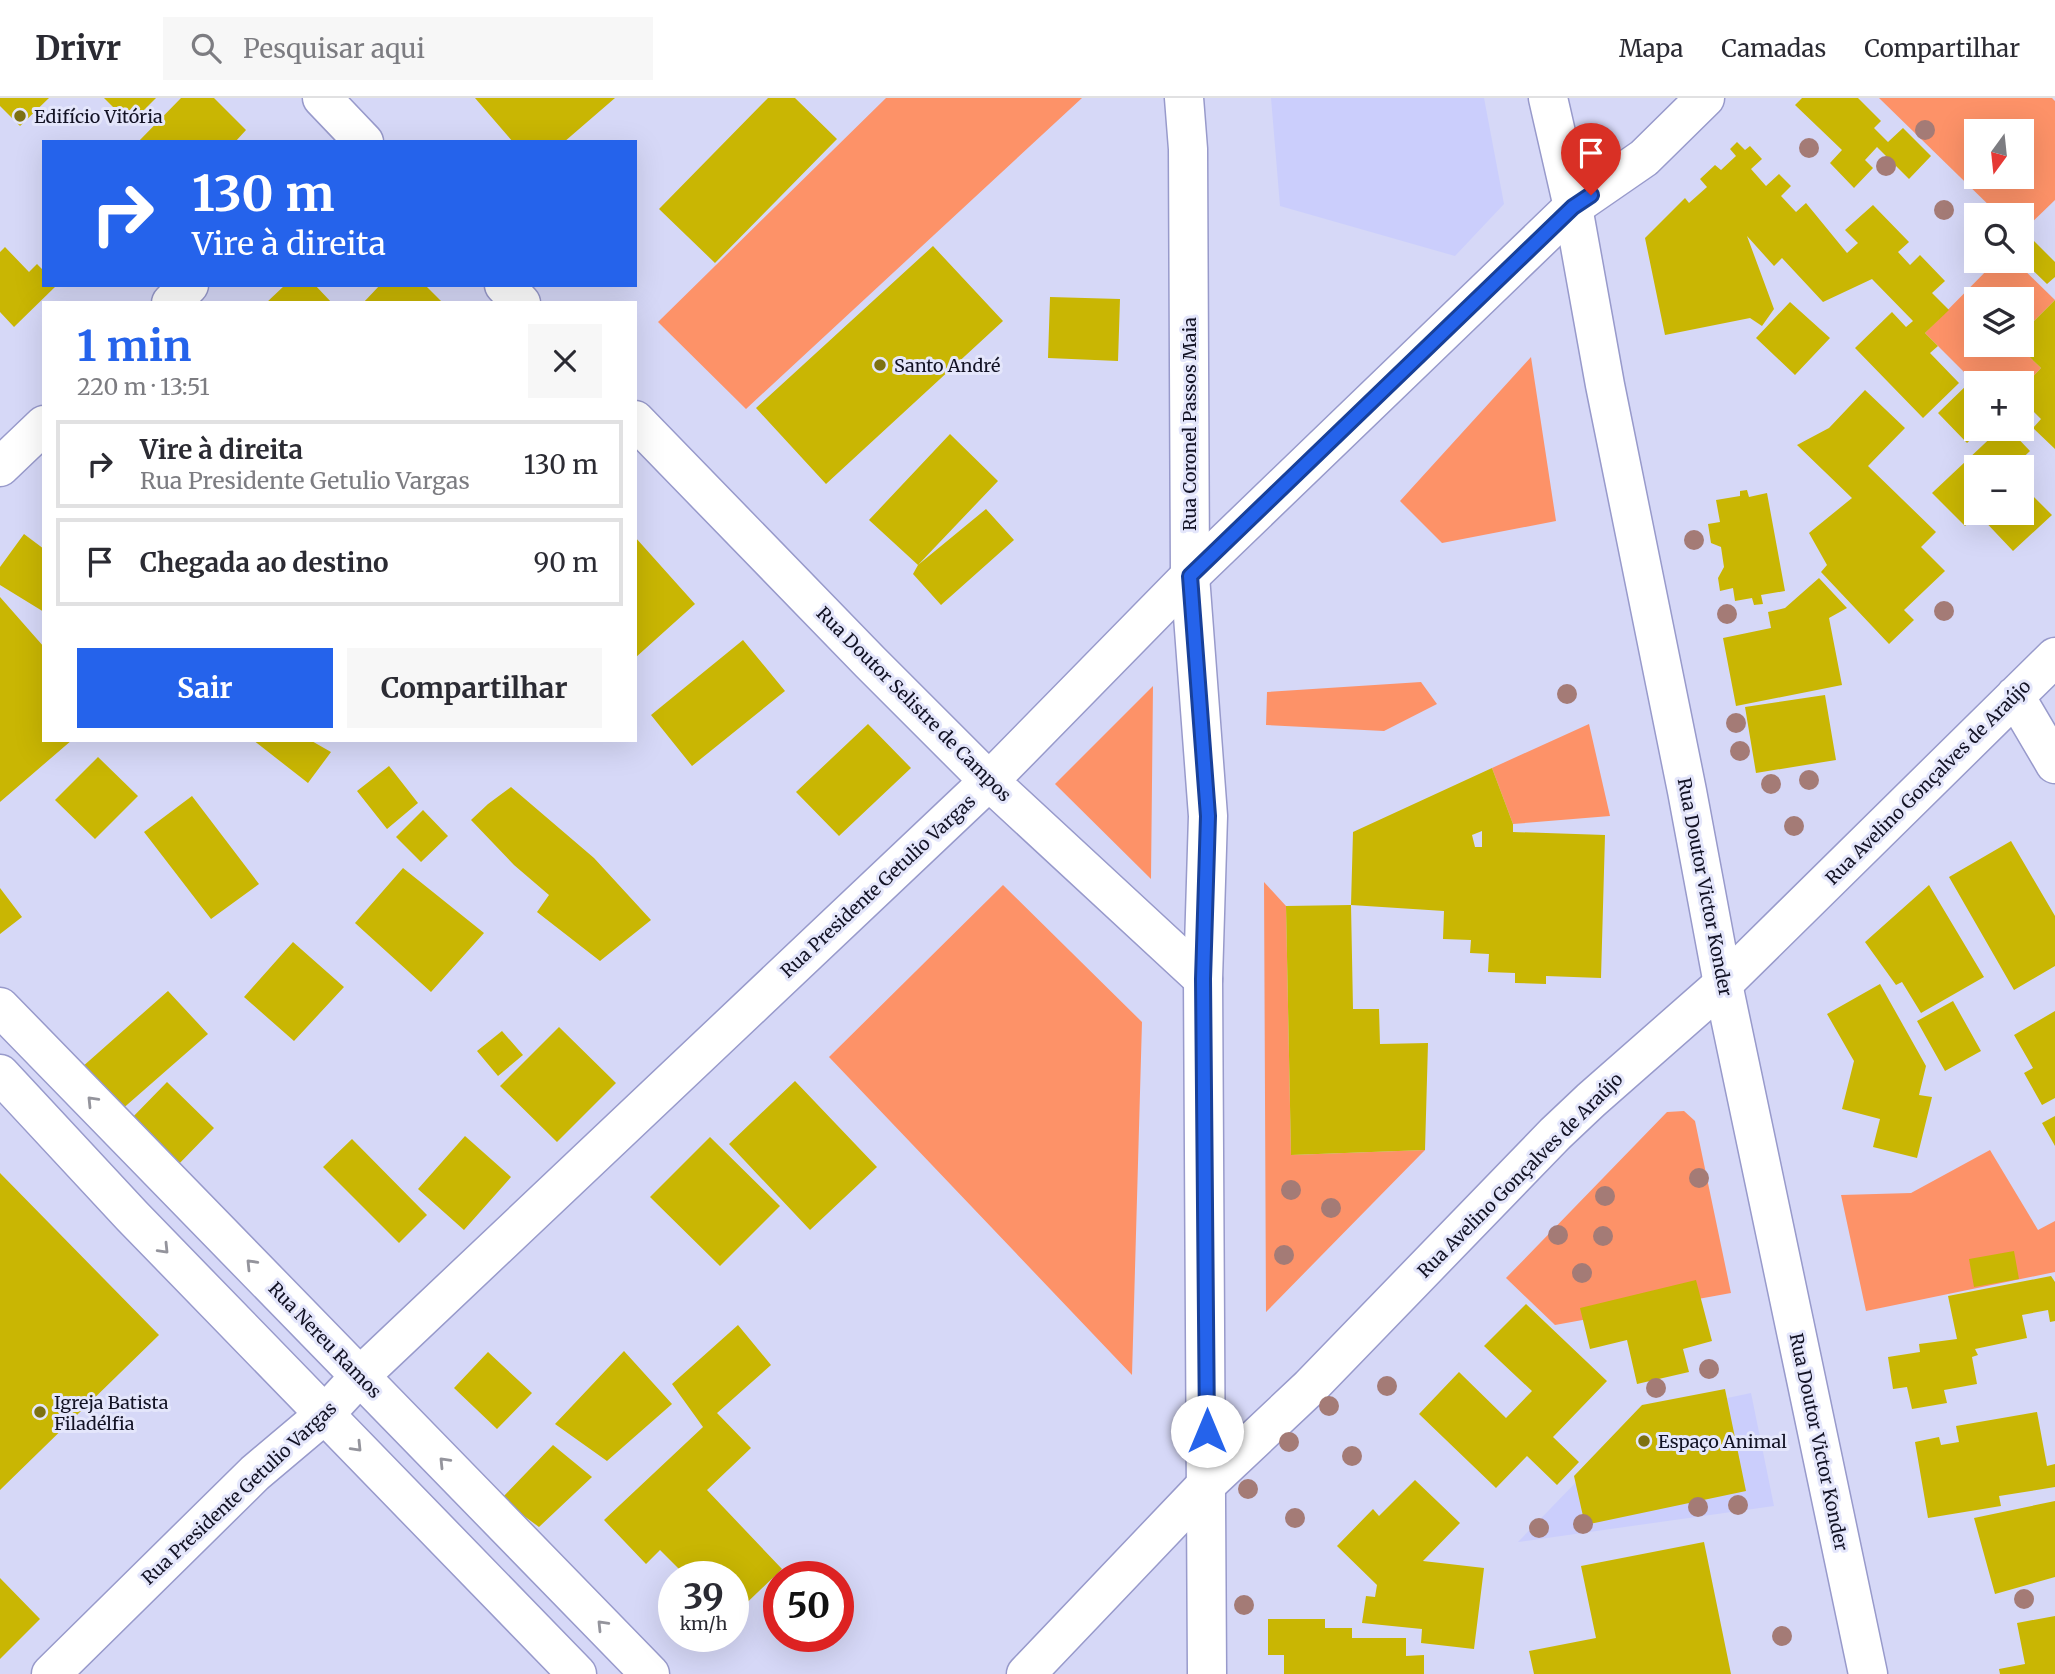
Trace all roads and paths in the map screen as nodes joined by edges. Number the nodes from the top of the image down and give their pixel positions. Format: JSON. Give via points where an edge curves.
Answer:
{"nodes":[{"id":1,"x":322,"y":98,"type":"edge"},
{"id":2,"x":1184,"y":98,"type":"edge"},
{"id":3,"x":1548,"y":98,"type":"edge"},
{"id":4,"x":1705,"y":98,"type":"edge"},
{"id":5,"x":352,"y":137,"type":"edge"},
{"id":6,"x":1573,"y":207,"type":"junction"},
{"id":7,"x":187,"y":287,"type":"edge"},
{"id":8,"x":506,"y":287,"type":"edge"},
{"id":9,"x":173,"y":301,"type":"edge"},
{"id":10,"x":519,"y":301,"type":"edge"},
{"id":11,"x":637,"y":422,"type":"edge"},
{"id":12,"x":42,"y":427,"type":"edge"},
{"id":13,"x":0,"y":467,"type":"edge"},
{"id":14,"x":1190,"y":576,"type":"junction"},
{"id":15,"x":2055,"y":657,"type":"edge"},
{"id":16,"x":2015,"y":695,"type":"junction"},
{"id":17,"x":2055,"y":764,"type":"edge"},
{"id":18,"x":989,"y":781,"type":"junction"},
{"id":19,"x":1203,"y":979,"type":"junction"},
{"id":20,"x":1723,"y":984,"type":"junction"},
{"id":21,"x":0,"y":1007,"type":"edge"},
{"id":22,"x":0,"y":1074,"type":"edge"},
{"id":23,"x":171,"y":1182,"type":"junction"},
{"id":24,"x":132,"y":1216,"type":"junction"},
{"id":25,"x":360,"y":1376,"type":"junction"},
{"id":26,"x":325,"y":1414,"type":"junction"},
{"id":27,"x":1207,"y":1484,"type":"junction"},
{"id":28,"x":551,"y":1572,"type":"junction"},
{"id":29,"x":509,"y":1604,"type":"junction"},
{"id":30,"x":51,"y":1674,"type":"edge"},
{"id":31,"x":577,"y":1674,"type":"edge"},
{"id":32,"x":650,"y":1674,"type":"edge"},
{"id":33,"x":1026,"y":1674,"type":"edge"},
{"id":34,"x":1207,"y":1674,"type":"edge"},
{"id":35,"x":1868,"y":1674,"type":"edge"}],
"edges":[{"from":1,"to":5,"type":"street"},
{"from":2,"to":14,"type":"street","name":"Rua Coronel Passos Maia"},
{"from":3,"to":6,"type":"street","name":"Rua Doutor Victor Konder"},
{"from":4,"to":6,"type":"street","name":"Rua Presidente Getulio Vargas","via":[[1644,158]]},
{"from":6,"to":14,"type":"street","name":"Rua Presidente Getulio Vargas"},
{"from":6,"to":20,"type":"street","name":"Rua Doutor Victor Konder"},
{"from":7,"to":9,"type":"street"},
{"from":8,"to":10,"type":"street"},
{"from":11,"to":18,"type":"street","name":"Rua Doutor Selistre de Campos"},
{"from":12,"to":13,"type":"street"},
{"from":14,"to":18,"type":"street","name":"Rua Presidente Getulio Vargas"},
{"from":14,"to":19,"type":"street","name":"Rua Coronel Passos Maia","via":[[1208,816]]},
{"from":15,"to":16,"type":"street","name":"Rua Avelino Gonçalves de Araújo"},
{"from":16,"to":17,"type":"street"},
{"from":16,"to":20,"type":"street","name":"Rua Avelino Gonçalves de Araújo"},
{"from":18,"to":19,"type":"street","name":"Rua Doutor Selistre de Campos"},
{"from":18,"to":25,"type":"street","name":"Rua Presidente Getulio Vargas"},
{"from":19,"to":27,"type":"street","name":"Rua Coronel Passos Maia"},
{"from":20,"to":27,"type":"street","name":"Rua Avelino Gonçalves de Araújo","via":[[1555,1134],[1310,1387]]},
{"from":20,"to":35,"type":"street","name":"Rua Doutor Victor Konder"},
{"from":23,"to":21,"type":"street","name":"Rua Nereu Ramos","one_way":true},
{"from":22,"to":24,"type":"street"},
{"from":23,"to":24,"type":"street"},
{"from":25,"to":23,"type":"street","name":"Rua Nereu Ramos","one_way":true},
{"from":24,"to":26,"type":"street","one_way":true},
{"from":25,"to":26,"type":"street","name":"Rua Presidente Getulio Vargas"},
{"from":28,"to":25,"type":"street","name":"Rua Nereu Ramos","one_way":true},
{"from":26,"to":29,"type":"street","one_way":true},
{"from":26,"to":30,"type":"street","name":"Rua Presidente Getulio Vargas","via":[[255,1473]]},
{"from":27,"to":33,"type":"street","name":"Rua Avelino Gonçalves de Araújo"},
{"from":27,"to":34,"type":"street","name":"Rua Coronel Passos Maia"},
{"from":28,"to":29,"type":"street"},
{"from":32,"to":28,"type":"street","name":"Rua Nereu Ramos","one_way":true},
{"from":29,"to":31,"type":"street"}]}
